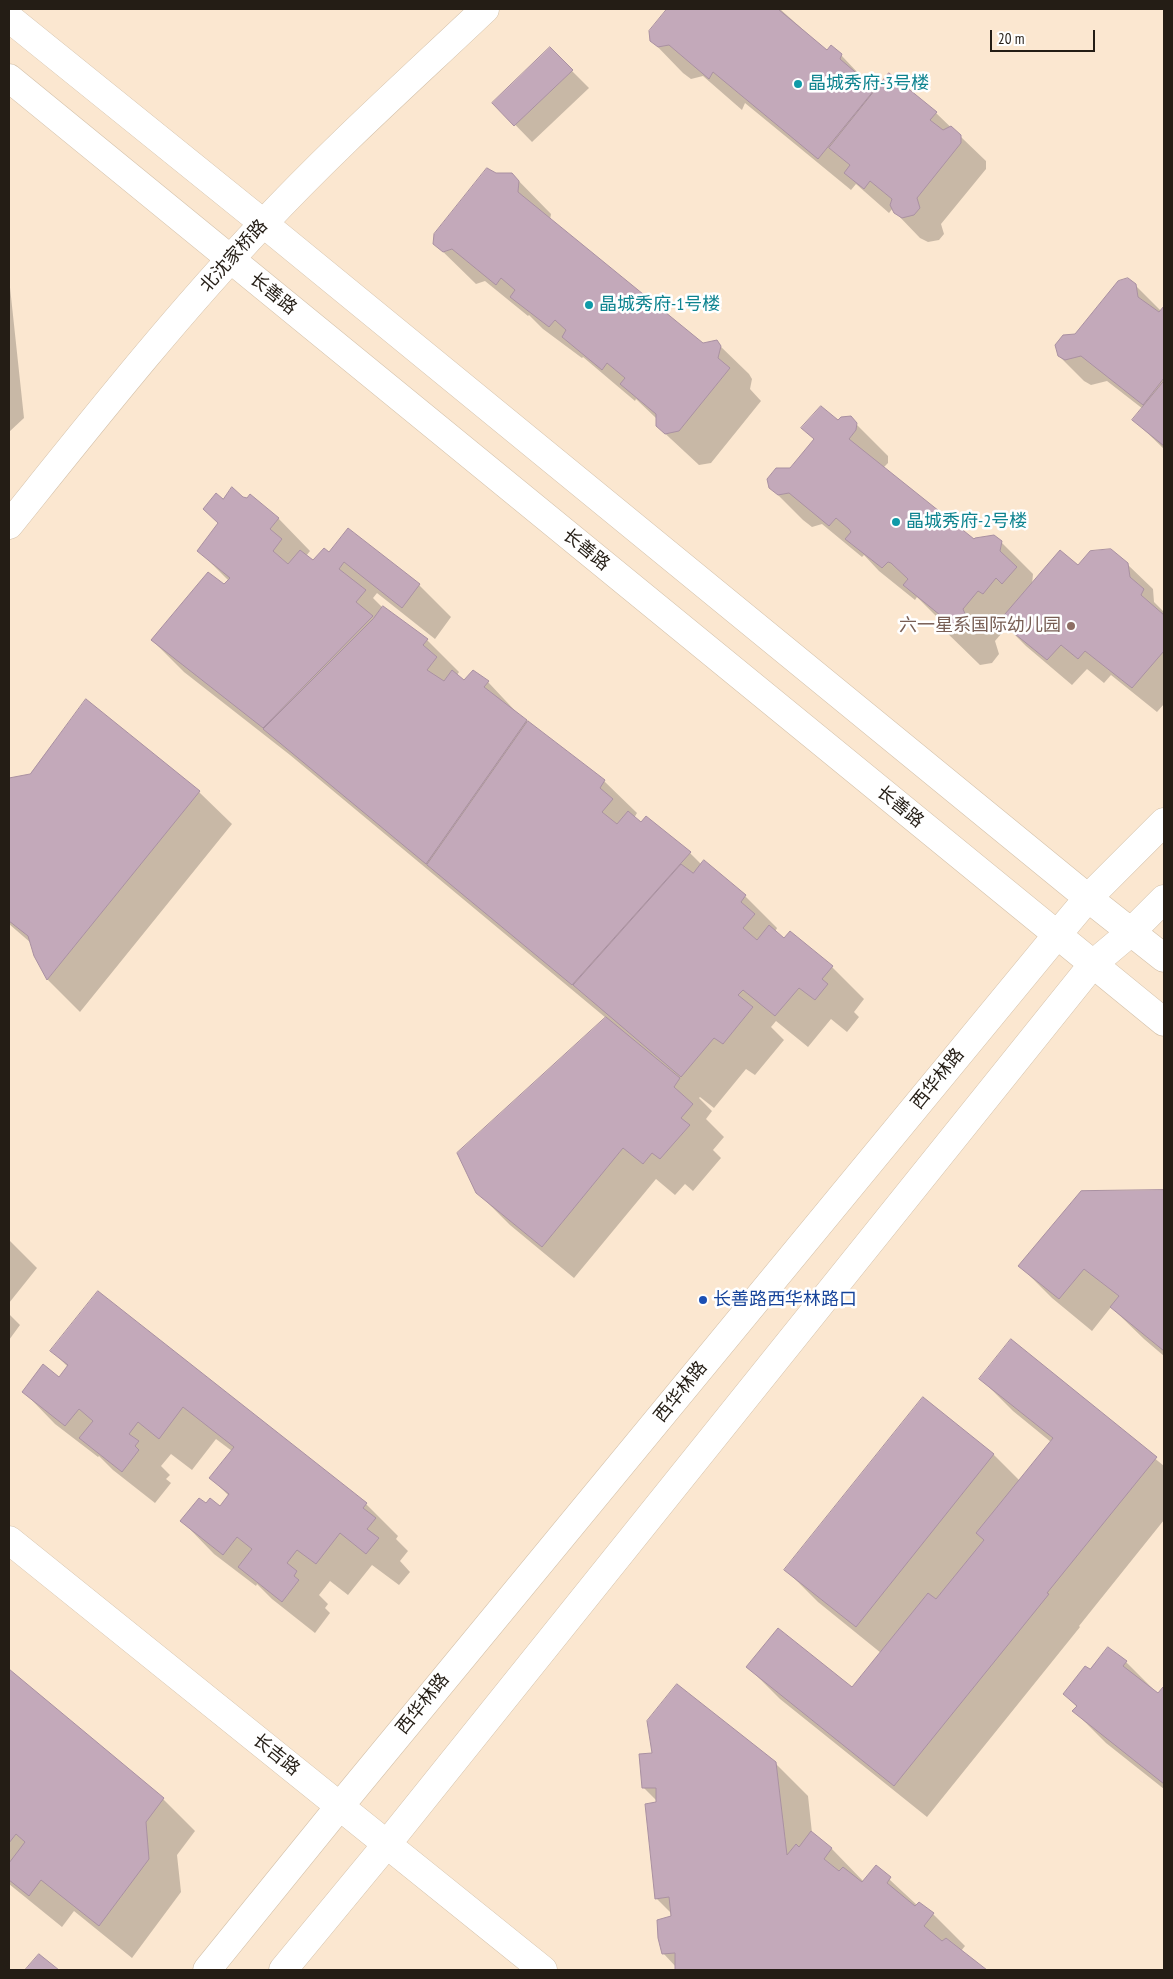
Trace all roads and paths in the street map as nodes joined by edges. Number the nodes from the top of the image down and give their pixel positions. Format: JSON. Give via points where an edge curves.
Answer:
{"nodes":[{"id":1,"x":485,"y":9,"type":"edge"},
{"id":2,"x":9,"y":18,"type":"edge"},
{"id":3,"x":9,"y":78,"type":"edge"},
{"id":4,"x":264,"y":223,"type":"junction"},
{"id":5,"x":231,"y":259,"type":"junction"},
{"id":6,"x":9,"y":525,"type":"edge"},
{"id":7,"x":1164,"y":822,"type":"edge"},
{"id":8,"x":1088,"y":898,"type":"junction"},
{"id":9,"x":1164,"y":899,"type":"edge"},
{"id":10,"x":1132,"y":932,"type":"junction"},
{"id":11,"x":1057,"y":935,"type":"junction"},
{"id":12,"x":1164,"y":958,"type":"edge"},
{"id":13,"x":1093,"y":964,"type":"junction"},
{"id":14,"x":1164,"y":1022,"type":"edge"},
{"id":15,"x":9,"y":1540,"type":"edge"},
{"id":16,"x":339,"y":1807,"type":"junction"},
{"id":17,"x":387,"y":1844,"type":"junction"},
{"id":18,"x":207,"y":1970,"type":"edge"},
{"id":19,"x":283,"y":1970,"type":"edge"},
{"id":20,"x":543,"y":1970,"type":"edge"}],
"edges":[{"from":1,"to":4,"type":"street","name":"北沈家桥路"},
{"from":2,"to":4,"type":"street"},
{"from":3,"to":5,"type":"street","name":"长善路"},
{"from":4,"to":5,"type":"street","name":"北沈家桥路"},
{"from":4,"to":8,"type":"street"},
{"from":5,"to":6,"type":"street","name":"北沈家桥路","via":[[161,336]]},
{"from":5,"to":11,"type":"street","name":"长善路"},
{"from":7,"to":8,"type":"street","name":"西华林路"},
{"from":8,"to":10,"type":"street"},
{"from":8,"to":11,"type":"street","name":"西华林路"},
{"from":9,"to":10,"type":"street"},
{"from":10,"to":12,"type":"street"},
{"from":10,"to":13,"type":"street"},
{"from":11,"to":13,"type":"street","name":"长善路"},
{"from":11,"to":16,"type":"street","name":"西华林路"},
{"from":13,"to":14,"type":"street","name":"长善路"},
{"from":13,"to":17,"type":"street"},
{"from":15,"to":16,"type":"street","name":"长吉路"},
{"from":16,"to":17,"type":"street","name":"长吉路"},
{"from":16,"to":18,"type":"street","name":"西华林路"},
{"from":17,"to":19,"type":"street"},
{"from":17,"to":20,"type":"street","name":"长吉路"}]}
